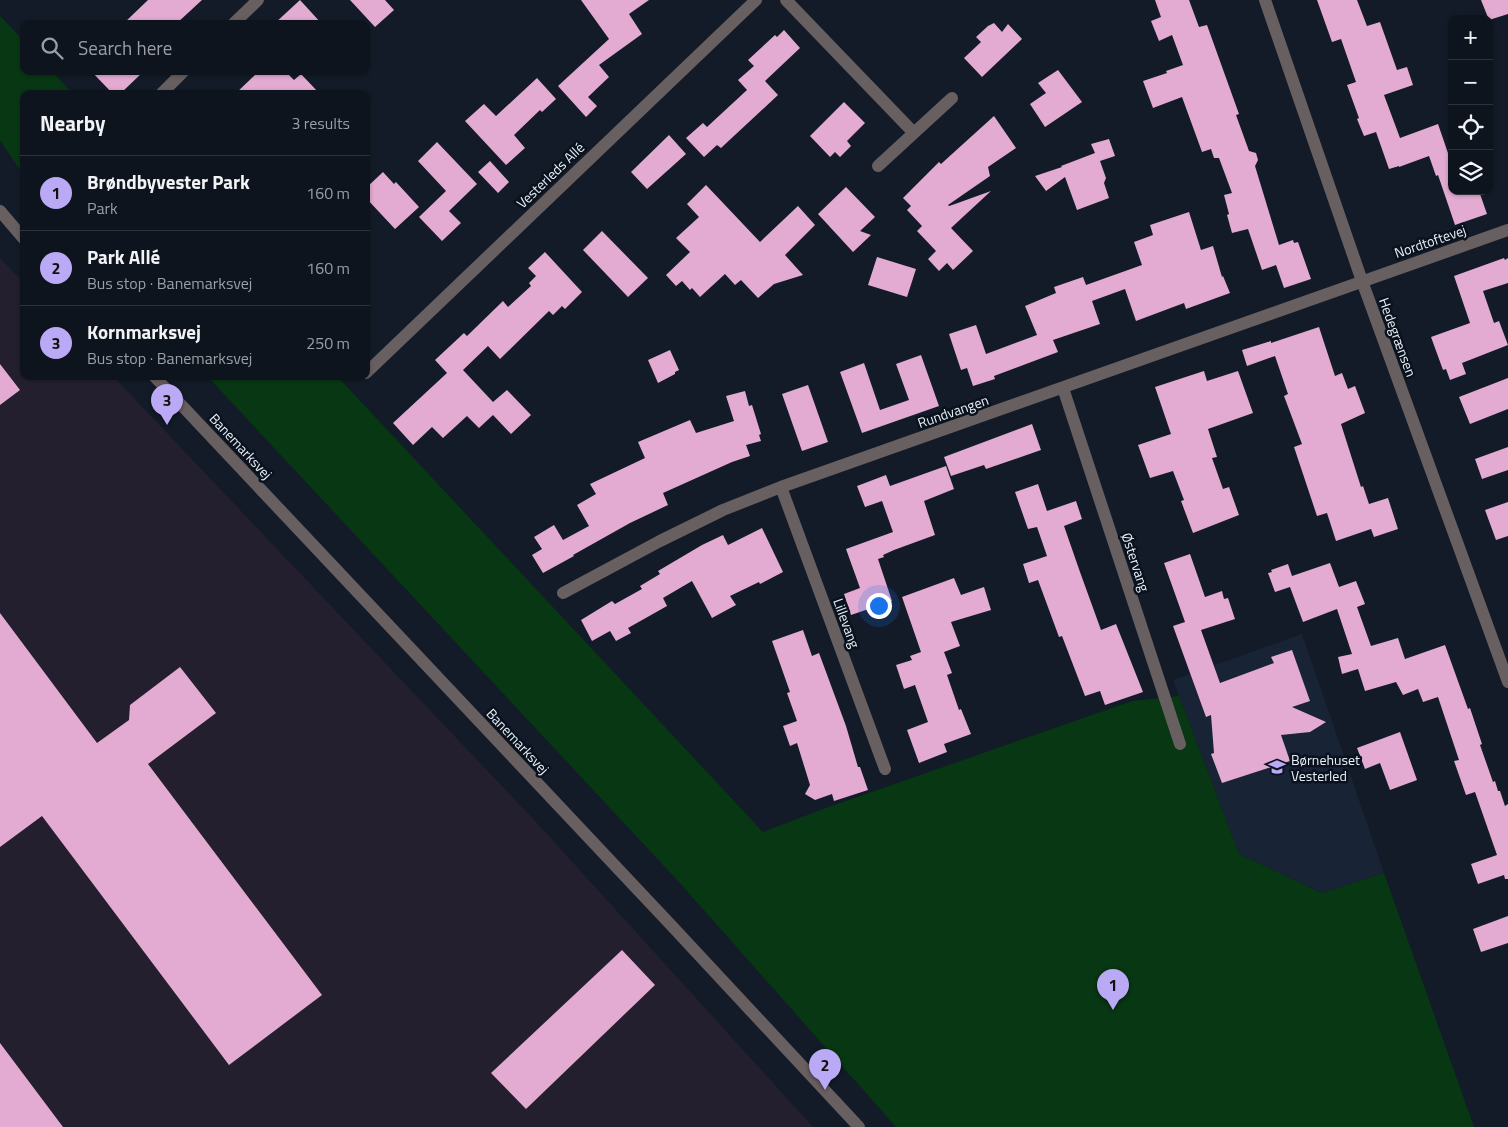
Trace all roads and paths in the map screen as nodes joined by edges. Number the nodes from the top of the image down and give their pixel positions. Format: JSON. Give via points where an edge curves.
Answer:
{"nodes":[{"id":1,"x":258,"y":0,"type":"edge"},
{"id":2,"x":756,"y":0,"type":"edge"},
{"id":3,"x":786,"y":0,"type":"edge"},
{"id":4,"x":1265,"y":0,"type":"edge"},
{"id":5,"x":237,"y":20,"type":"edge"},
{"id":6,"x":180,"y":75,"type":"edge"},
{"id":7,"x":165,"y":90,"type":"edge"},
{"id":8,"x":952,"y":98,"type":"dead end"},
{"id":9,"x":914,"y":133,"type":"junction"},
{"id":10,"x":878,"y":166,"type":"dead end"},
{"id":11,"x":0,"y":211,"type":"edge"},
{"id":12,"x":1508,"y":230,"type":"edge"},
{"id":13,"x":20,"y":234,"type":"edge"},
{"id":14,"x":1362,"y":281,"type":"junction"},
{"id":15,"x":370,"y":368,"type":"edge"},
{"id":16,"x":158,"y":380,"type":"edge"},
{"id":17,"x":1063,"y":388,"type":"junction"},
{"id":18,"x":781,"y":487,"type":"junction"},
{"id":19,"x":563,"y":593,"type":"dead end"},
{"id":20,"x":1508,"y":682,"type":"edge"},
{"id":21,"x":1180,"y":744,"type":"dead end"},
{"id":22,"x":885,"y":770,"type":"dead end"},
{"id":23,"x":859,"y":1127,"type":"edge"}],
"edges":[{"from":1,"to":5,"type":"street"},
{"from":2,"to":15,"type":"street","name":"Vesterleds Allé"},
{"from":3,"to":9,"type":"street"},
{"from":4,"to":14,"type":"street","name":"Hedegrænsen"},
{"from":6,"to":7,"type":"street"},
{"from":8,"to":9,"type":"street"},
{"from":9,"to":10,"type":"street"},
{"from":11,"to":13,"type":"street"},
{"from":12,"to":14,"type":"street","name":"Nordtoftevej"},
{"from":14,"to":17,"type":"street","name":"Rundvangen"},
{"from":14,"to":20,"type":"street","name":"Hedegrænsen"},
{"from":16,"to":23,"type":"street","name":"Banemarksvej"},
{"from":17,"to":18,"type":"street","name":"Rundvangen"},
{"from":17,"to":21,"type":"street","name":"Østervang"},
{"from":18,"to":19,"type":"street","name":"Rundvangen","via":[[722,510]]},
{"from":18,"to":22,"type":"street","name":"Lillevang"}]}
